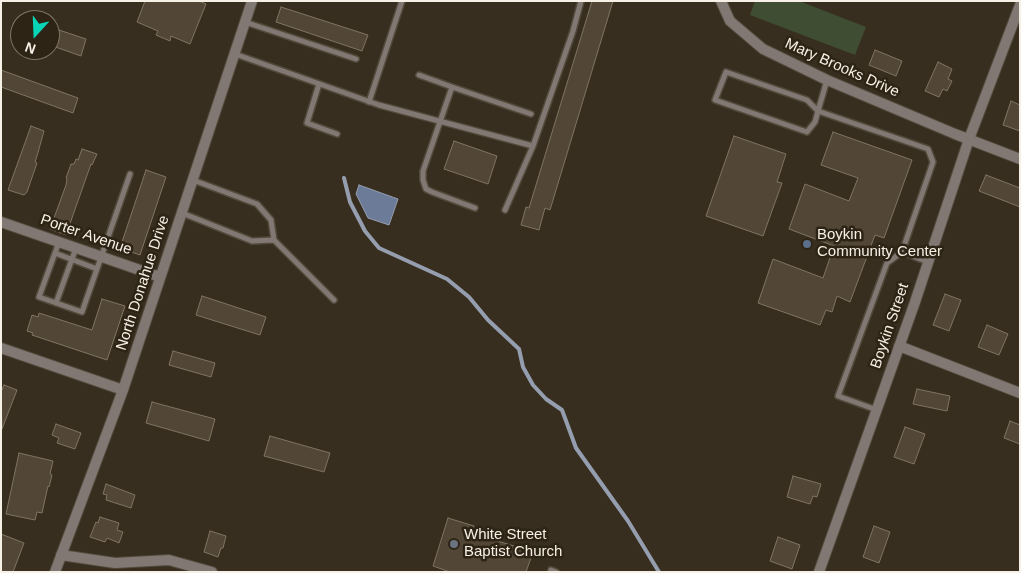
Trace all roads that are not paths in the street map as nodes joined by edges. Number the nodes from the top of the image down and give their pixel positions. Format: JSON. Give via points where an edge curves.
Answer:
{"nodes":[{"id":1,"x":252,"y":1,"type":"edge"},
{"id":2,"x":402,"y":1,"type":"edge"},
{"id":3,"x":581,"y":1,"type":"edge"},
{"id":4,"x":721,"y":1,"type":"edge"},
{"id":5,"x":1020,"y":5,"type":"edge"},
{"id":6,"x":245,"y":22,"type":"junction"},
{"id":7,"x":234,"y":54,"type":"junction"},
{"id":8,"x":356,"y":59,"type":"dead end"},
{"id":9,"x":419,"y":75,"type":"dead end"},
{"id":10,"x":827,"y":80,"type":"junction"},
{"id":11,"x":319,"y":84,"type":"junction"},
{"id":12,"x":452,"y":87,"type":"junction"},
{"id":13,"x":369,"y":102,"type":"junction"},
{"id":14,"x":818,"y":111,"type":"junction"},
{"id":15,"x":531,"y":114,"type":"dead end"},
{"id":16,"x":441,"y":122,"type":"junction"},
{"id":17,"x":337,"y":134,"type":"dead end"},
{"id":18,"x":969,"y":139,"type":"junction"},
{"id":19,"x":533,"y":146,"type":"junction"},
{"id":20,"x":1020,"y":159,"type":"edge"},
{"id":21,"x":130,"y":174,"type":"dead end"},
{"id":22,"x":192,"y":180,"type":"junction"},
{"id":23,"x":475,"y":208,"type":"dead end"},
{"id":24,"x":505,"y":210,"type":"dead end"},
{"id":25,"x":182,"y":213,"type":"junction"},
{"id":26,"x":1,"y":222,"type":"edge"},
{"id":27,"x":274,"y":240,"type":"junction"},
{"id":28,"x":60,"y":242,"type":"junction"},
{"id":29,"x":76,"y":248,"type":"junction"},
{"id":30,"x":902,"y":252,"type":"junction"},
{"id":31,"x":55,"y":253,"type":"junction"},
{"id":32,"x":101,"y":257,"type":"junction"},
{"id":33,"x":72,"y":260,"type":"junction"},
{"id":34,"x":928,"y":262,"type":"junction"},
{"id":35,"x":97,"y":269,"type":"junction"},
{"id":36,"x":160,"y":277,"type":"junction"},
{"id":37,"x":334,"y":300,"type":"dead end"},
{"id":38,"x":56,"y":303,"type":"junction"},
{"id":39,"x":899,"y":346,"type":"junction"},
{"id":40,"x":1,"y":348,"type":"edge"},
{"id":41,"x":123,"y":390,"type":"junction"},
{"id":42,"x":1020,"y":393,"type":"edge"},
{"id":43,"x":877,"y":410,"type":"junction"},
{"id":44,"x":61,"y":556,"type":"junction"},
{"id":45,"x":55,"y":572,"type":"edge"},
{"id":46,"x":212,"y":572,"type":"edge"},
{"id":47,"x":551,"y":572,"type":"edge"},
{"id":48,"x":556,"y":572,"type":"edge"},
{"id":49,"x":819,"y":572,"type":"edge"}],
"edges":[{"from":1,"to":6,"type":"street","name":"North Donahue Drive"},
{"from":2,"to":13,"type":"lane"},
{"from":3,"to":19,"type":"lane"},
{"from":4,"to":10,"type":"street","name":"Mary Brooks Drive","via":[[730,21],[763,49]]},
{"from":5,"to":18,"type":"street","name":"Boykin Street"},
{"from":6,"to":7,"type":"street","name":"North Donahue Drive"},
{"from":6,"to":8,"type":"lane"},
{"from":7,"to":11,"type":"lane"},
{"from":7,"to":22,"type":"street","name":"North Donahue Drive"},
{"from":9,"to":12,"type":"lane"},
{"from":10,"to":14,"type":"lane"},
{"from":10,"to":18,"type":"street","name":"Mary Brooks Drive"},
{"from":11,"to":13,"type":"lane"},
{"from":11,"to":17,"type":"lane","via":[[308,123]]},
{"from":12,"to":15,"type":"lane"},
{"from":12,"to":16,"type":"lane"},
{"from":13,"to":16,"type":"lane"},
{"from":14,"to":14,"type":"lane","via":[[807,132],[715,100],[726,72],[807,100]]},
{"from":14,"to":30,"type":"lane","via":[[928,149],[933,162]]},
{"from":16,"to":19,"type":"lane"},
{"from":16,"to":23,"type":"lane","via":[[423,171],[426,189]]},
{"from":18,"to":20,"type":"street","name":"Mary Brooks Drive"},
{"from":18,"to":34,"type":"street","name":"Boykin Street"},
{"from":19,"to":24,"type":"lane"},
{"from":21,"to":32,"type":"lane"},
{"from":22,"to":25,"type":"street","name":"North Donahue Drive"},
{"from":22,"to":27,"type":"lane","via":[[257,204],[271,220]]},
{"from":25,"to":27,"type":"lane","via":[[252,241]]},
{"from":25,"to":36,"type":"street","name":"North Donahue Drive"},
{"from":26,"to":28,"type":"street","name":"Porter Avenue"},
{"from":27,"to":37,"type":"lane"},
{"from":28,"to":29,"type":"street","name":"Porter Avenue"},
{"from":28,"to":31,"type":"lane"},
{"from":29,"to":32,"type":"street","name":"Porter Avenue"},
{"from":29,"to":33,"type":"lane"},
{"from":30,"to":34,"type":"lane"},
{"from":30,"to":43,"type":"lane","via":[[886,264],[838,396]]},
{"from":31,"to":33,"type":"lane"},
{"from":31,"to":38,"type":"lane","via":[[38,297]]},
{"from":32,"to":35,"type":"lane"},
{"from":32,"to":36,"type":"street","name":"Porter Avenue"},
{"from":33,"to":35,"type":"lane"},
{"from":33,"to":38,"type":"lane"},
{"from":34,"to":39,"type":"street","name":"Boykin Street"},
{"from":35,"to":38,"type":"lane","via":[[82,312]]},
{"from":36,"to":41,"type":"street","name":"North Donahue Drive"},
{"from":39,"to":42,"type":"street"},
{"from":39,"to":43,"type":"street","name":"Boykin Street"},
{"from":40,"to":41,"type":"street"},
{"from":41,"to":44,"type":"street","name":"North Donahue Drive"},
{"from":43,"to":49,"type":"street","name":"Boykin Street"},
{"from":44,"to":45,"type":"street","name":"North Donahue Drive"},
{"from":44,"to":46,"type":"street","via":[[114,563],[169,560]]},
{"from":47,"to":48,"type":"lane"}]}
